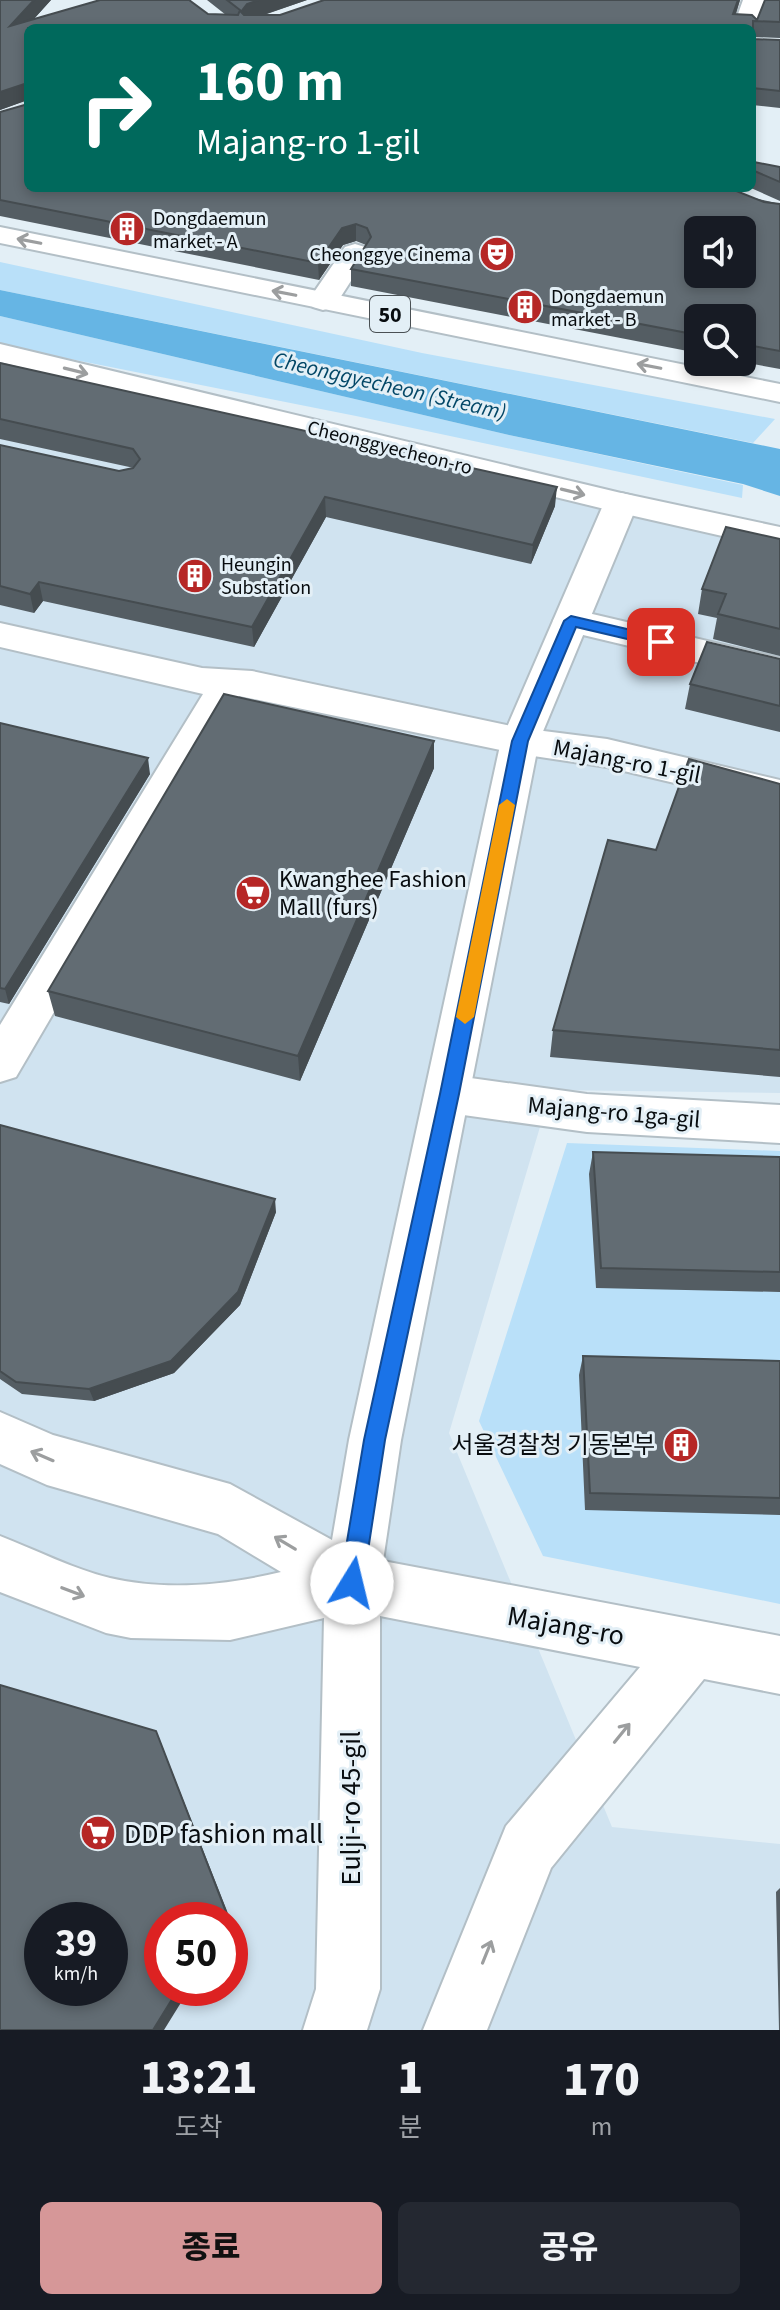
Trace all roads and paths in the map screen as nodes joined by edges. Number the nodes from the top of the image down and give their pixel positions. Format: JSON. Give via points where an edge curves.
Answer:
{"nodes":[{"id":1,"x":755,"y":0,"type":"edge"},
{"id":2,"x":746,"y":24,"type":"edge"},
{"id":3,"x":0,"y":235,"type":"edge"},
{"id":4,"x":355,"y":253,"type":"dead end"},
{"id":5,"x":323,"y":301,"type":"junction"},
{"id":6,"x":0,"y":353,"type":"edge"},
{"id":7,"x":780,"y":393,"type":"edge"},
{"id":8,"x":621,"y":503,"type":"junction"},
{"id":9,"x":780,"y":538,"type":"edge"},
{"id":10,"x":571,"y":621,"type":"junction"},
{"id":11,"x":0,"y":635,"type":"edge"},
{"id":12,"x":780,"y":670,"type":"edge"},
{"id":13,"x":228,"y":683,"type":"junction"},
{"id":14,"x":520,"y":741,"type":"junction"},
{"id":15,"x":780,"y":794,"type":"edge"},
{"id":16,"x":0,"y":1064,"type":"edge"},
{"id":17,"x":449,"y":1094,"type":"junction"},
{"id":18,"x":780,"y":1124,"type":"edge"},
{"id":19,"x":0,"y":1437,"type":"edge"},
{"id":20,"x":0,"y":1564,"type":"edge"},
{"id":21,"x":352,"y":1583,"type":"junction"},
{"id":22,"x":692,"y":1649,"type":"junction"},
{"id":23,"x":780,"y":1665,"type":"edge"},
{"id":24,"x":464,"y":2028,"type":"edge"},
{"id":25,"x":335,"y":2030,"type":"edge"}],
"edges":[{"from":1,"to":2,"type":"main road"},
{"from":5,"to":3,"type":"main road","number":"50","one_way":true},
{"from":4,"to":5,"type":"main road"},
{"from":7,"to":5,"type":"main road","number":"50","one_way":true},
{"from":6,"to":8,"type":"main road","name":"Cheonggyecheon-ro","one_way":true},
{"from":8,"to":9,"type":"main road","name":"Cheonggyecheon-ro"},
{"from":8,"to":10,"type":"main road","name":"Majang-ro 1-gil"},
{"from":10,"to":12,"type":"main road"},
{"from":10,"to":14,"type":"main road","name":"Majang-ro 1-gil"},
{"from":11,"to":13,"type":"main road"},
{"from":13,"to":14,"type":"main road"},
{"from":13,"to":16,"type":"main road"},
{"from":14,"to":15,"type":"main road","name":"Majang-ro 1-gil","via":[[607,753]]},
{"from":14,"to":17,"type":"main road","name":"Majang-ro 1-gil"},
{"from":17,"to":18,"type":"main road","name":"Majang-ro 1ga-gil","via":[[587,1113]]},
{"from":17,"to":21,"type":"main road","name":"Majang-ro 1-gil","via":[[375,1440]]},
{"from":21,"to":19,"type":"main road","name":"Majang-ro","one_way":true,"via":[[230,1511],[47,1459]]},
{"from":20,"to":21,"type":"main road","name":"Majang-ro","one_way":true,"via":[[131,1610],[230,1612]]},
{"from":21,"to":22,"type":"main road","name":"Majang-ro"},
{"from":21,"to":25,"type":"main road","name":"Eulji-ro 45-gil","via":[[348,1989]]},
{"from":22,"to":23,"type":"main road","name":"Majang-ro"},
{"from":24,"to":22,"type":"main road","one_way":true,"via":[[528,1848]]}]}
